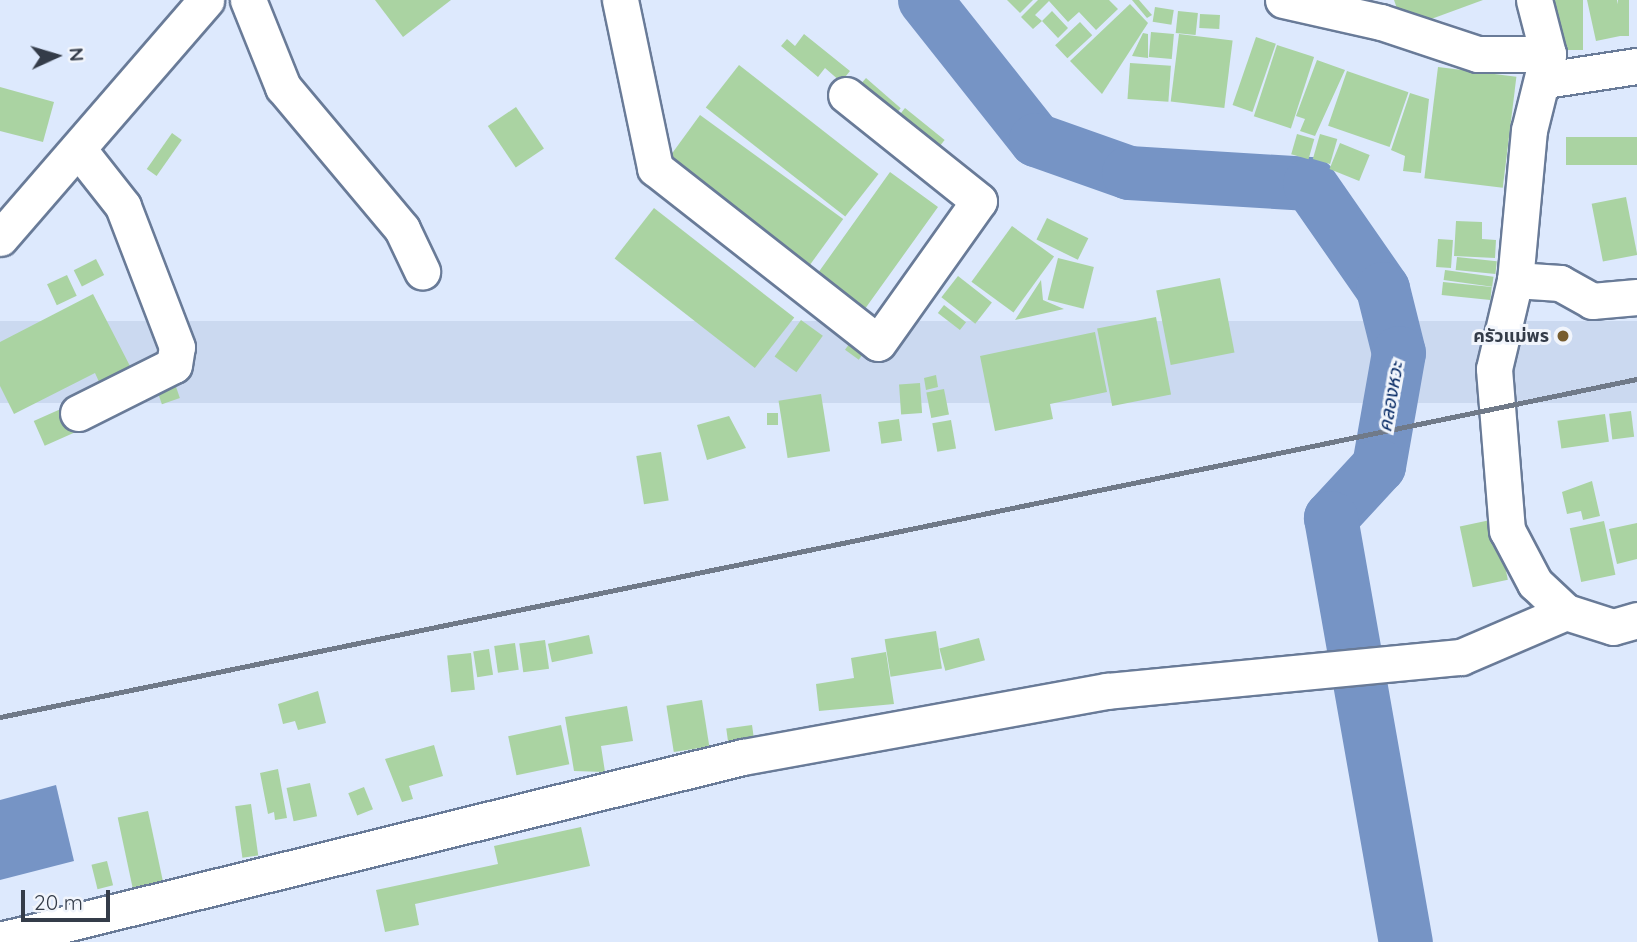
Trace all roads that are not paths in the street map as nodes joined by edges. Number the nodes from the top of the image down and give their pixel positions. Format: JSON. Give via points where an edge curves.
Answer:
{"nodes":[{"id":1,"x":206,"y":0,"type":"edge"},
{"id":2,"x":248,"y":0,"type":"edge"},
{"id":3,"x":620,"y":0,"type":"edge"},
{"id":4,"x":1283,"y":0,"type":"edge"},
{"id":5,"x":1534,"y":0,"type":"edge"},
{"id":6,"x":1637,"y":66,"type":"edge"},
{"id":7,"x":1546,"y":67,"type":"junction"},
{"id":8,"x":846,"y":95,"type":"dead end"},
{"id":9,"x":79,"y":150,"type":"junction"},
{"id":10,"x":0,"y":237,"type":"edge"},
{"id":11,"x":422,"y":271,"type":"dead end"},
{"id":12,"x":1515,"y":280,"type":"junction"},
{"id":13,"x":1637,"y":297,"type":"edge"},
{"id":14,"x":78,"y":413,"type":"dead end"},
{"id":15,"x":1566,"y":612,"type":"junction"},
{"id":16,"x":1637,"y":620,"type":"edge"},
{"id":17,"x":0,"y":940,"type":"edge"}],
"edges":[{"from":1,"to":9,"type":"street"},
{"from":2,"to":11,"type":"street","via":[[283,87],[402,229]]},
{"from":3,"to":8,"type":"street","via":[[655,168],[878,343],[979,201]]},
{"from":4,"to":7,"type":"street","via":[[1381,22],[1478,54]]},
{"from":5,"to":7,"type":"street"},
{"from":6,"to":7,"type":"street"},
{"from":7,"to":12,"type":"street","via":[[1529,130]]},
{"from":9,"to":10,"type":"street"},
{"from":9,"to":14,"type":"street","via":[[123,206],[177,348],[174,365]]},
{"from":12,"to":13,"type":"street","via":[[1560,284],[1592,301]]},
{"from":12,"to":15,"type":"street","via":[[1494,369],[1507,530],[1535,583]]},
{"from":15,"to":16,"type":"street","via":[[1612,627]]},
{"from":15,"to":17,"type":"street","via":[[1461,657],[1107,691],[743,757]]}]}
